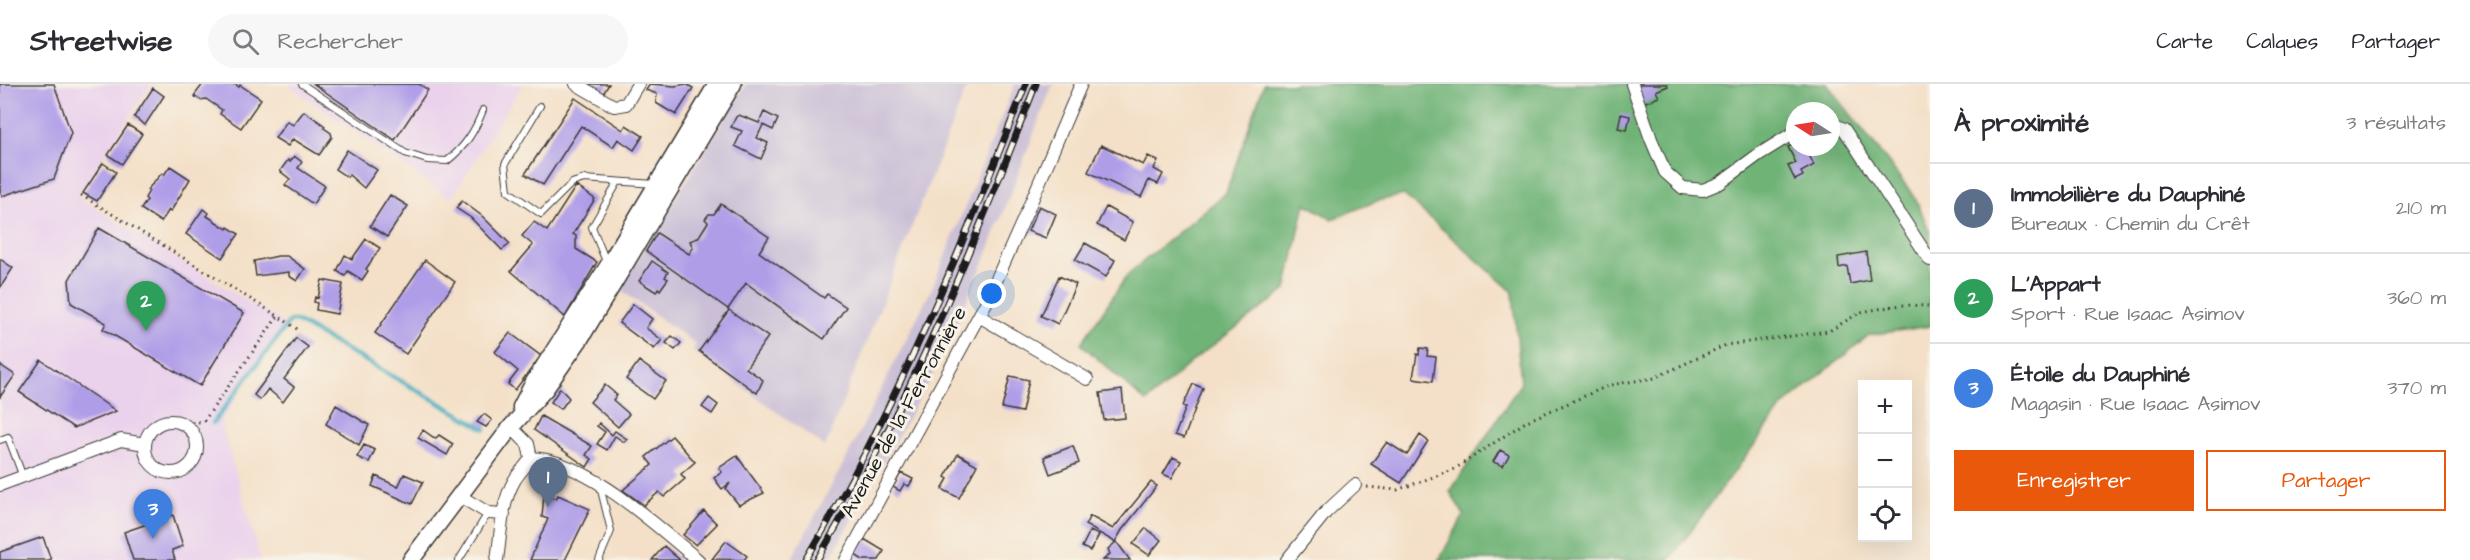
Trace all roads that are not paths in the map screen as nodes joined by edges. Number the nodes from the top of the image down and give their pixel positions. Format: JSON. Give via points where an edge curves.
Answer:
{"nodes":[{"id":1,"x":302,"y":84,"type":"edge"},
{"id":2,"x":576,"y":84,"type":"edge"},
{"id":3,"x":638,"y":84,"type":"edge"},
{"id":4,"x":717,"y":84,"type":"edge"},
{"id":5,"x":733,"y":84,"type":"edge"},
{"id":6,"x":1081,"y":84,"type":"edge"},
{"id":7,"x":1632,"y":84,"type":"edge"},
{"id":8,"x":540,"y":106,"type":"dead end"},
{"id":9,"x":483,"y":110,"type":"dead end"},
{"id":10,"x":1840,"y":127,"type":"edge"},
{"id":11,"x":1786,"y":138,"type":"edge"},
{"id":12,"x":618,"y":182,"type":"junction"},
{"id":13,"x":664,"y":187,"type":"junction"},
{"id":14,"x":1930,"y":260,"type":"edge"},
{"id":15,"x":608,"y":266,"type":"junction"},
{"id":16,"x":979,"y":316,"type":"junction"},
{"id":17,"x":1087,"y":379,"type":"dead end"},
{"id":18,"x":511,"y":427,"type":"junction"},
{"id":19,"x":0,"y":440,"type":"edge"},
{"id":20,"x":145,"y":444,"type":"junction"},
{"id":21,"x":531,"y":458,"type":"junction"},
{"id":22,"x":24,"y":477,"type":"junction"},
{"id":23,"x":0,"y":485,"type":"edge"},
{"id":24,"x":600,"y":485,"type":"junction"},
{"id":25,"x":1355,"y":486,"type":"road end"},
{"id":26,"x":458,"y":495,"type":"junction"},
{"id":27,"x":488,"y":513,"type":"junction"},
{"id":28,"x":504,"y":514,"type":"junction"},
{"id":29,"x":411,"y":560,"type":"edge"},
{"id":30,"x":459,"y":560,"type":"edge"},
{"id":31,"x":497,"y":560,"type":"edge"},
{"id":32,"x":599,"y":560,"type":"edge"},
{"id":33,"x":698,"y":560,"type":"edge"},
{"id":34,"x":846,"y":560,"type":"edge"},
{"id":35,"x":1287,"y":560,"type":"edge"}],
"edges":[{"from":1,"to":9,"type":"lane","via":[[405,153],[427,160],[447,161],[462,149]]},
{"from":2,"to":3,"type":"street","via":[[614,106],[626,104]]},
{"from":4,"to":13,"type":"main road"},
{"from":5,"to":13,"type":"main road"},
{"from":6,"to":16,"type":"street","name":"Avenue de la Ferronnière"},
{"from":7,"to":11,"type":"street","via":[[1665,172],[1683,188],[1703,190],[1720,183]]},
{"from":8,"to":12,"type":"lane","via":[[505,164],[508,191],[542,214],[572,183],[584,179]]},
{"from":10,"to":14,"type":"street"},
{"from":12,"to":13,"type":"lane"},
{"from":12,"to":15,"type":"lane","via":[[592,227]]},
{"from":13,"to":15,"type":"main road"},
{"from":13,"to":18,"type":"main road","via":[[580,339],[545,389]]},
{"from":15,"to":18,"type":"main road","via":[[534,382]]},
{"from":16,"to":17,"type":"street"},
{"from":16,"to":34,"type":"street","name":"Avenue de la Ferronnière"},
{"from":18,"to":21,"type":"street","via":[[528,444]]},
{"from":18,"to":26,"type":"main road"},
{"from":19,"to":22,"type":"lane","via":[[8,437]]},
{"from":20,"to":20,"type":"street","via":[[149,460],[169,473],[185,469],[196,447],[186,426],[172,422],[151,430]]},
{"from":20,"to":22,"type":"street","via":[[121,440]]},
{"from":21,"to":24,"type":"street","via":[[560,462]]},
{"from":21,"to":28,"type":"street","via":[[515,479]]},
{"from":22,"to":23,"type":"street"},
{"from":24,"to":32,"type":"lane","via":[[611,531]]},
{"from":24,"to":33,"type":"street"},
{"from":25,"to":35,"type":"street","via":[[1326,512]]},
{"from":26,"to":27,"type":"street"},
{"from":26,"to":29,"type":"main road"},
{"from":27,"to":28,"type":"street"},
{"from":27,"to":30,"type":"lane"},
{"from":28,"to":31,"type":"street"}]}
